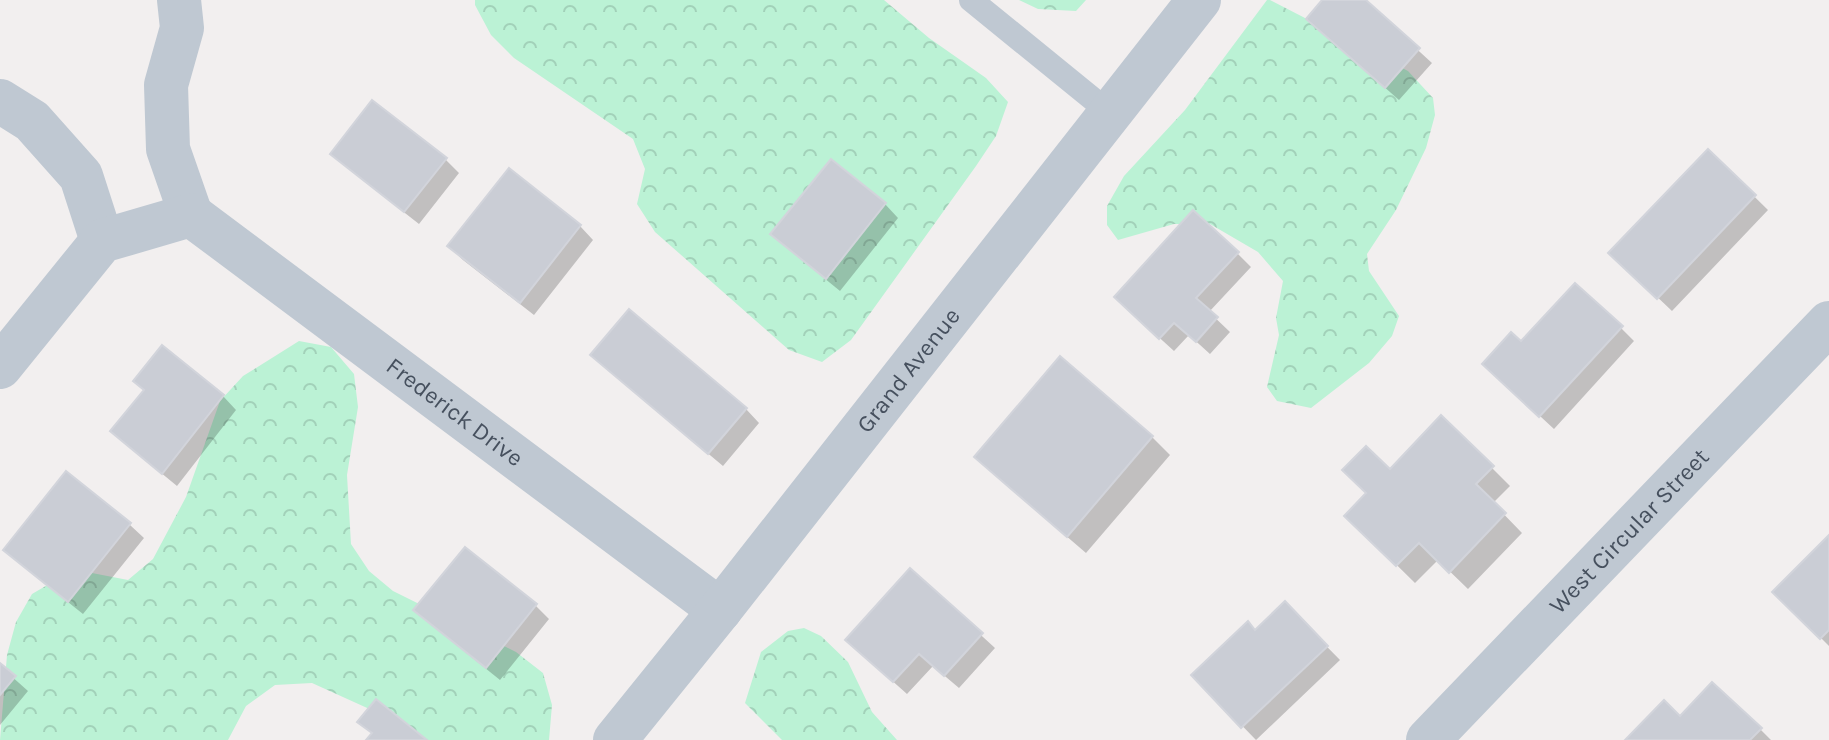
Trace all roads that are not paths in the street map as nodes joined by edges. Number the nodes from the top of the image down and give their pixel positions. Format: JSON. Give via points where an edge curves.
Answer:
{"nodes":[{"id":1,"x":179,"y":0,"type":"edge"},
{"id":2,"x":971,"y":0,"type":"edge"},
{"id":3,"x":1199,"y":0,"type":"edge"},
{"id":4,"x":0,"y":101,"type":"edge"},
{"id":5,"x":1110,"y":113,"type":"junction"},
{"id":6,"x":191,"y":215,"type":"junction"},
{"id":7,"x":102,"y":241,"type":"junction"},
{"id":8,"x":1829,"y":323,"type":"edge"},
{"id":9,"x":0,"y":367,"type":"edge"},
{"id":10,"x":720,"y":610,"type":"junction"},
{"id":11,"x":615,"y":740,"type":"edge"},
{"id":12,"x":1428,"y":740,"type":"edge"}],
"edges":[{"from":1,"to":6,"type":"street","via":[[182,28],[166,85],[168,149]]},
{"from":2,"to":5,"type":"lane"},
{"from":3,"to":5,"type":"street","name":"Grand Avenue"},
{"from":4,"to":7,"type":"street","via":[[32,121],[81,176]]},
{"from":5,"to":10,"type":"street","name":"Grand Avenue"},
{"from":6,"to":7,"type":"street"},
{"from":6,"to":10,"type":"street","name":"Frederick Drive"},
{"from":7,"to":9,"type":"street"},
{"from":8,"to":12,"type":"street","name":"West Circular Street"},
{"from":10,"to":11,"type":"street","name":"Grand Avenue"}]}
